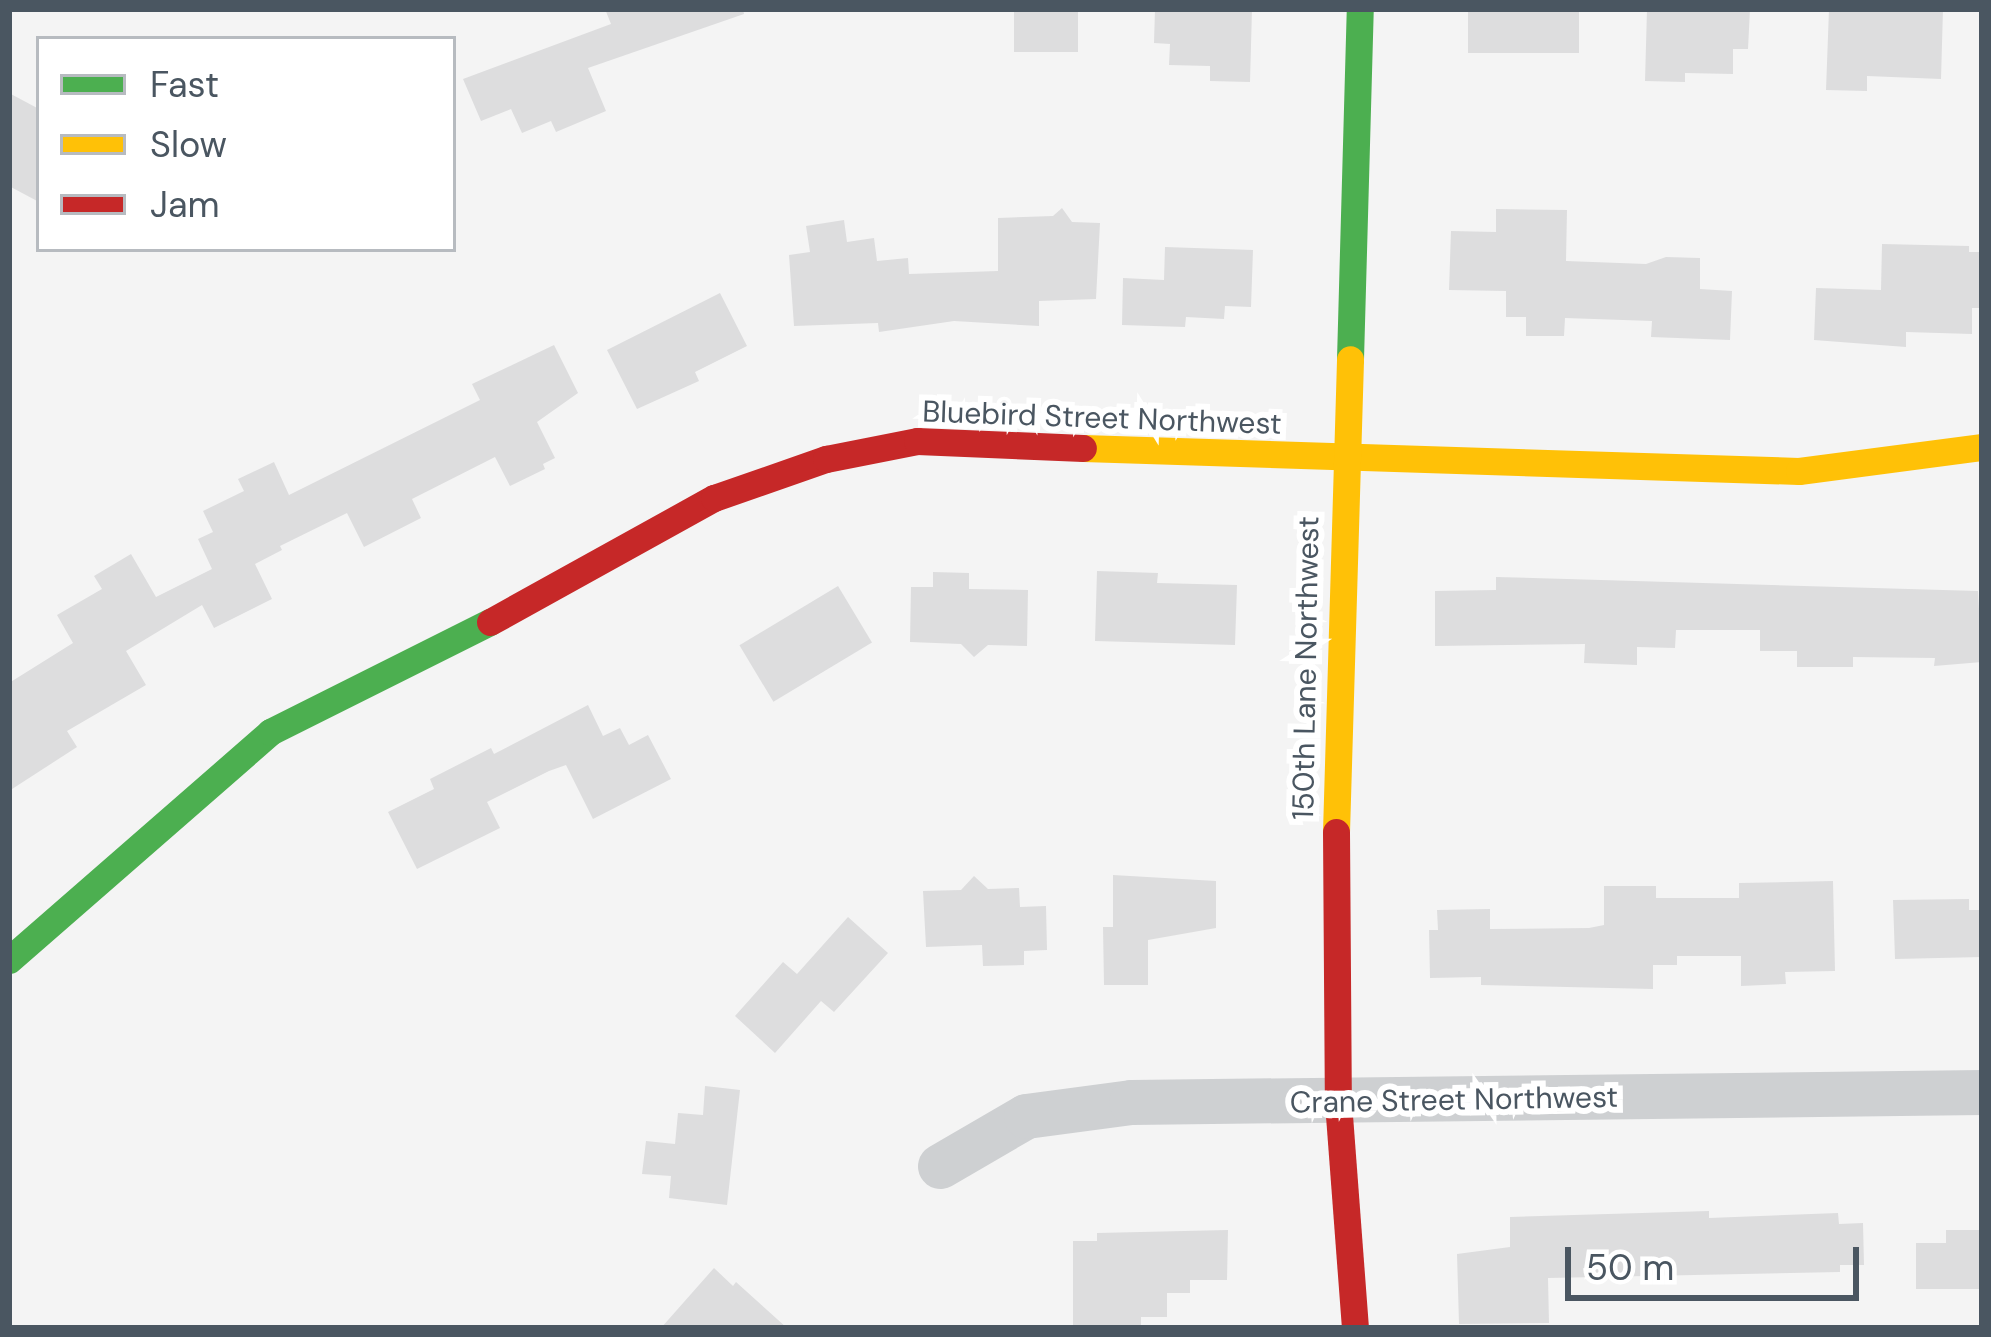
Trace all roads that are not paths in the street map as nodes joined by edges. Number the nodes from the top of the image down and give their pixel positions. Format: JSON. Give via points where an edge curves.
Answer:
{"nodes":[{"id":1,"x":1360,"y":9,"type":"edge"},
{"id":2,"x":1982,"y":447,"type":"edge"},
{"id":3,"x":1344,"y":460,"type":"junction"},
{"id":4,"x":9,"y":960,"type":"edge"},
{"id":5,"x":1982,"y":1092,"type":"edge"},
{"id":6,"x":1338,"y":1102,"type":"junction"},
{"id":7,"x":940,"y":1166,"type":"dead end"},
{"id":8,"x":1355,"y":1328,"type":"edge"}],
"edges":[{"from":1,"to":3,"type":"street","name":"150th Lane Northwest"},
{"from":2,"to":3,"type":"street","name":"Bluebird Street Northwest","via":[[1799,471]]},
{"from":3,"to":4,"type":"street","name":"Bluebird Street Northwest","via":[[917,441],[826,459],[714,498],[553,590],[270,732]]},
{"from":3,"to":6,"type":"street","name":"150th Lane Northwest","via":[[1333,927]]},
{"from":5,"to":6,"type":"street","name":"Crane Street Northwest"},
{"from":6,"to":7,"type":"street","name":"Crane Street Northwest","via":[[1131,1102],[1026,1116]]},
{"from":6,"to":8,"type":"street","name":"150th Lane Northwest"}]}
